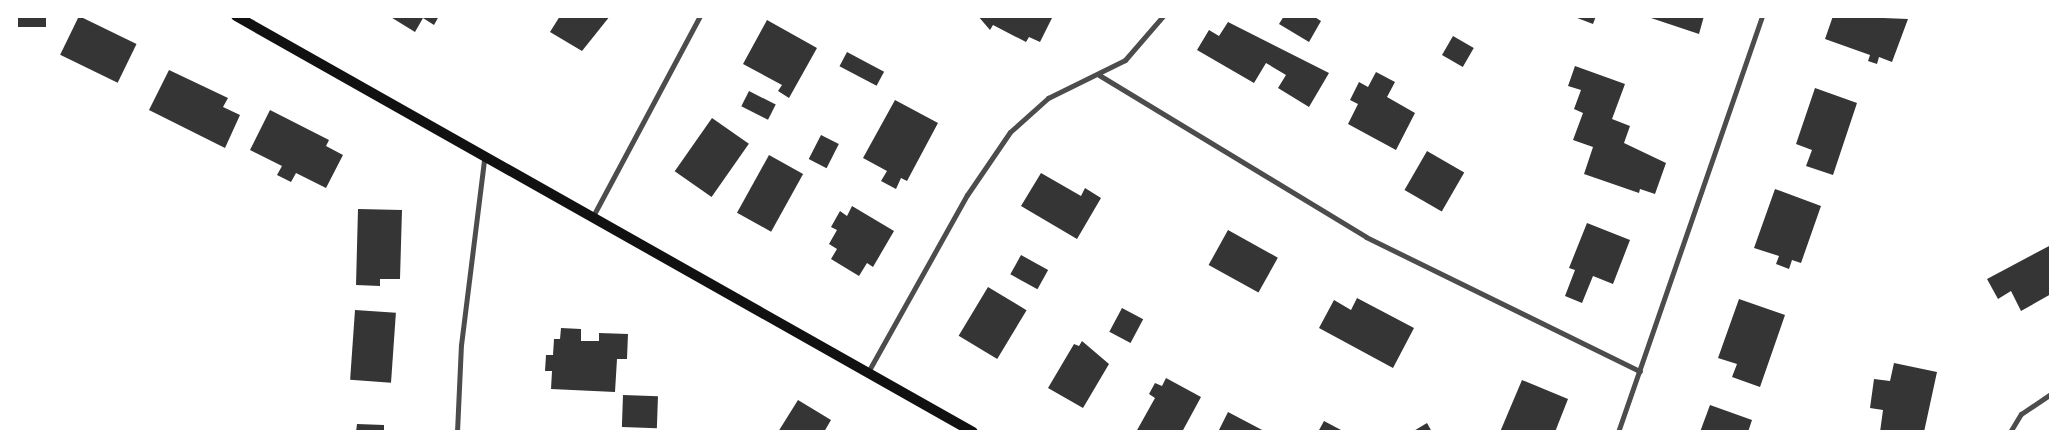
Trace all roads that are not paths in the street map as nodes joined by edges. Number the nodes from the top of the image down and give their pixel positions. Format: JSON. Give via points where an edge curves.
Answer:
{"nodes":[{"id":1,"x":236,"y":16,"type":"edge"},
{"id":2,"x":700,"y":16,"type":"edge"},
{"id":3,"x":1163,"y":16,"type":"edge"},
{"id":4,"x":1762,"y":16,"type":"edge"},
{"id":5,"x":1099,"y":75,"type":"junction"},
{"id":6,"x":484,"y":160,"type":"junction"},
{"id":7,"x":592,"y":218,"type":"junction"},
{"id":8,"x":1640,"y":371,"type":"junction"},
{"id":9,"x":868,"y":373,"type":"junction"},
{"id":10,"x":2051,"y":394,"type":"edge"},
{"id":11,"x":457,"y":432,"type":"edge"},
{"id":12,"x":973,"y":432,"type":"edge"},
{"id":13,"x":1618,"y":432,"type":"edge"},
{"id":14,"x":2010,"y":432,"type":"edge"}],
"edges":[{"from":1,"to":6,"type":"main road"},
{"from":2,"to":7,"type":"street"},
{"from":3,"to":5,"type":"street","via":[[1125,60]]},
{"from":4,"to":8,"type":"street"},
{"from":5,"to":8,"type":"street","via":[[1366,237]]},
{"from":5,"to":9,"type":"street","via":[[1048,98],[1010,132],[967,196]]},
{"from":6,"to":7,"type":"main road"},
{"from":6,"to":11,"type":"street","via":[[461,345]]},
{"from":7,"to":9,"type":"main road"},
{"from":8,"to":13,"type":"street"},
{"from":9,"to":12,"type":"main road"},
{"from":10,"to":14,"type":"street","via":[[2021,414]]}]}
